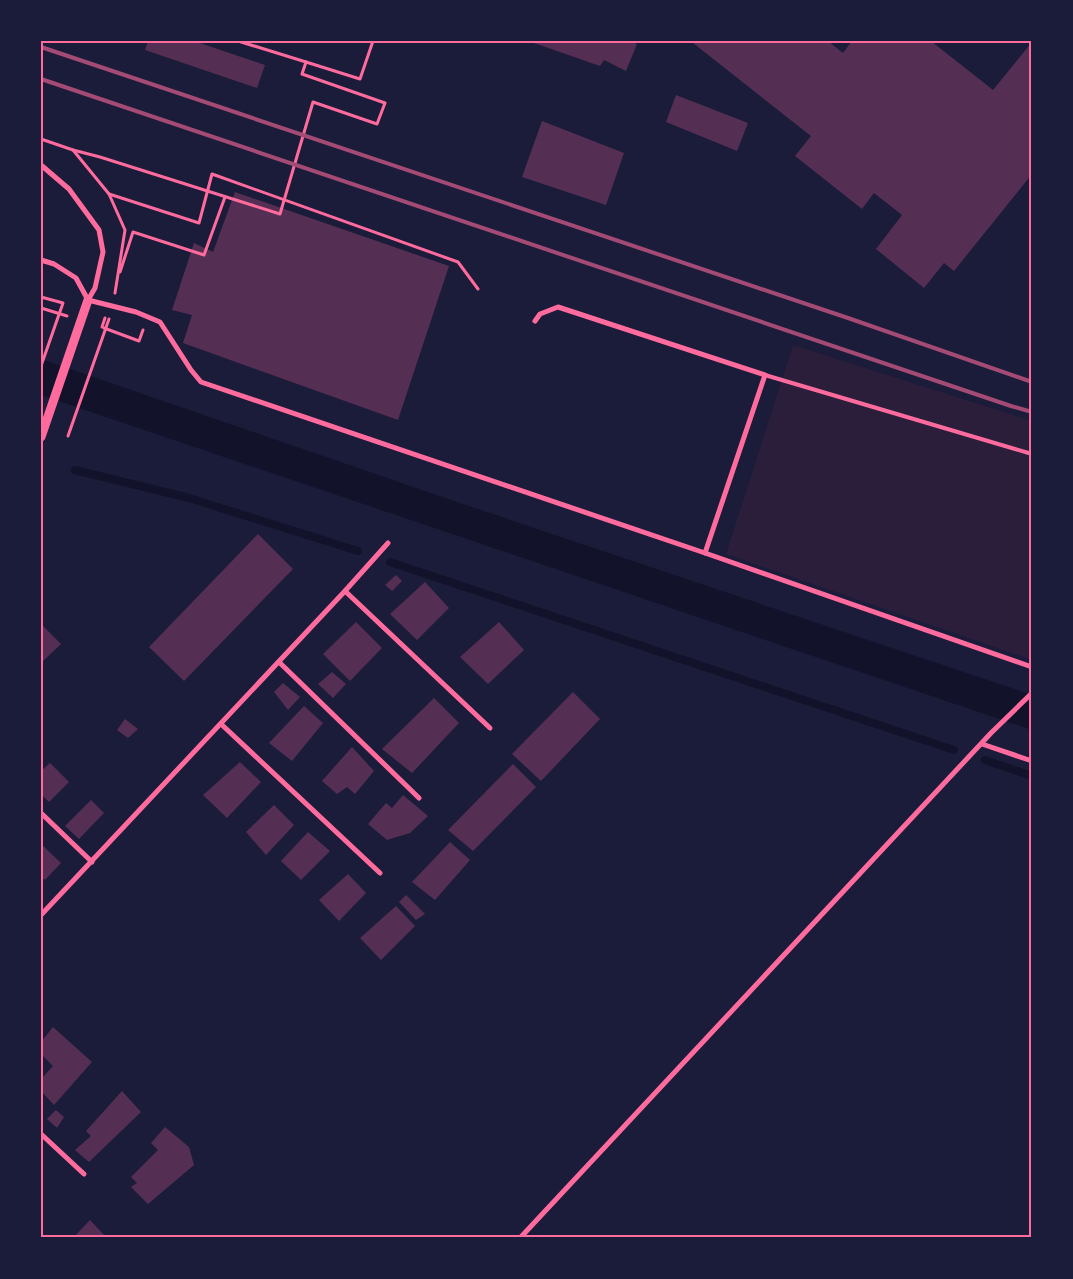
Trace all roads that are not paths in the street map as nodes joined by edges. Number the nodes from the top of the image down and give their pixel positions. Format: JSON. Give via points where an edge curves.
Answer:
{"nodes":[{"id":1,"x":41,"y":165,"type":"edge"},
{"id":2,"x":41,"y":260,"type":"edge"},
{"id":3,"x":88,"y":300,"type":"junction"},
{"id":4,"x":535,"y":321,"type":"dead end"},
{"id":5,"x":765,"y":376,"type":"junction"},
{"id":6,"x":43,"y":433,"type":"edge"},
{"id":7,"x":1032,"y":454,"type":"edge"},
{"id":8,"x":388,"y":543,"type":"dead end"},
{"id":9,"x":705,"y":553,"type":"junction"},
{"id":10,"x":345,"y":591,"type":"junction"},
{"id":11,"x":279,"y":662,"type":"junction"},
{"id":12,"x":1032,"y":667,"type":"edge"},
{"id":13,"x":1032,"y":692,"type":"edge"},
{"id":14,"x":221,"y":724,"type":"junction"},
{"id":15,"x":490,"y":728,"type":"dead end"},
{"id":16,"x":982,"y":744,"type":"junction"},
{"id":17,"x":1032,"y":761,"type":"edge"},
{"id":18,"x":419,"y":798,"type":"dead end"},
{"id":19,"x":41,"y":813,"type":"edge"},
{"id":20,"x":92,"y":862,"type":"junction"},
{"id":21,"x":380,"y":873,"type":"dead end"},
{"id":22,"x":41,"y":915,"type":"edge"},
{"id":23,"x":41,"y":1134,"type":"edge"},
{"id":24,"x":84,"y":1174,"type":"dead end"},
{"id":25,"x":520,"y":1238,"type":"edge"}],
"edges":[{"from":1,"to":3,"type":"street","via":[[68,189],[99,230],[103,252],[95,288]]},
{"from":2,"to":3,"type":"street","via":[[76,278]]},
{"from":3,"to":6,"type":"street"},
{"from":3,"to":9,"type":"street","via":[[136,312],[160,322],[201,382]]},
{"from":4,"to":5,"type":"street","via":[[540,314],[558,307]]},
{"from":5,"to":7,"type":"lane"},
{"from":5,"to":9,"type":"street"},
{"from":8,"to":10,"type":"street"},
{"from":9,"to":12,"type":"street"},
{"from":10,"to":11,"type":"street"},
{"from":10,"to":15,"type":"street"},
{"from":11,"to":14,"type":"street"},
{"from":11,"to":18,"type":"street"},
{"from":13,"to":16,"type":"street"},
{"from":14,"to":20,"type":"street"},
{"from":14,"to":21,"type":"street"},
{"from":16,"to":17,"type":"street"},
{"from":16,"to":25,"type":"street"},
{"from":19,"to":20,"type":"street"},
{"from":20,"to":22,"type":"street"},
{"from":23,"to":24,"type":"street"}]}
